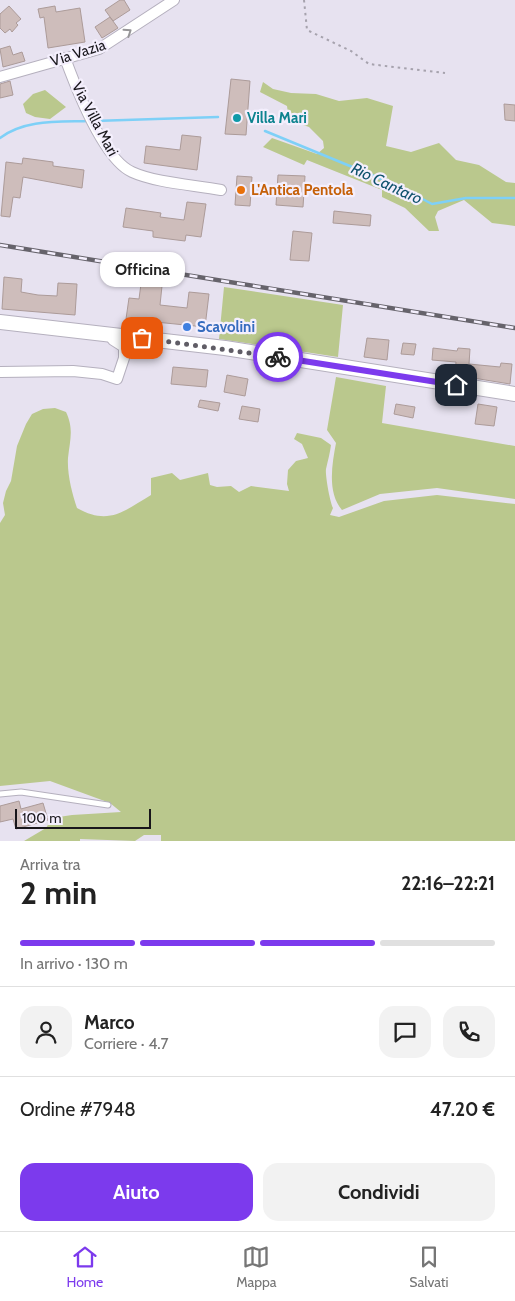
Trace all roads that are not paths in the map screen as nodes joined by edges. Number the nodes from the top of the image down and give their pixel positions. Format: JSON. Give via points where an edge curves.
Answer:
{"nodes":[{"id":1,"x":174,"y":0,"type":"edge"},
{"id":2,"x":65,"y":58,"type":"junction"},
{"id":3,"x":0,"y":77,"type":"edge"},
{"id":4,"x":222,"y":190,"type":"dead end"},
{"id":5,"x":0,"y":322,"type":"edge"},
{"id":6,"x":108,"y":334,"type":"junction"},
{"id":7,"x":0,"y":372,"type":"edge"},
{"id":8,"x":515,"y":394,"type":"edge"},
{"id":9,"x":0,"y":794,"type":"edge"},
{"id":10,"x":108,"y":805,"type":"dead end"}],
"edges":[{"from":2,"to":1,"type":"street","name":"Via Vazia","one_way":true,"via":[[100,49]]},
{"from":2,"to":3,"type":"street","name":"Via Vazia"},
{"from":2,"to":4,"type":"street","name":"Via Villa Mari","via":[[93,123],[115,159],[132,172]]},
{"from":5,"to":6,"type":"main road"},
{"from":6,"to":7,"type":"street","via":[[124,347],[122,372],[118,379],[72,371]]},
{"from":6,"to":8,"type":"main road","via":[[225,348]]},
{"from":9,"to":10,"type":"lane","via":[[21,792]]}]}
